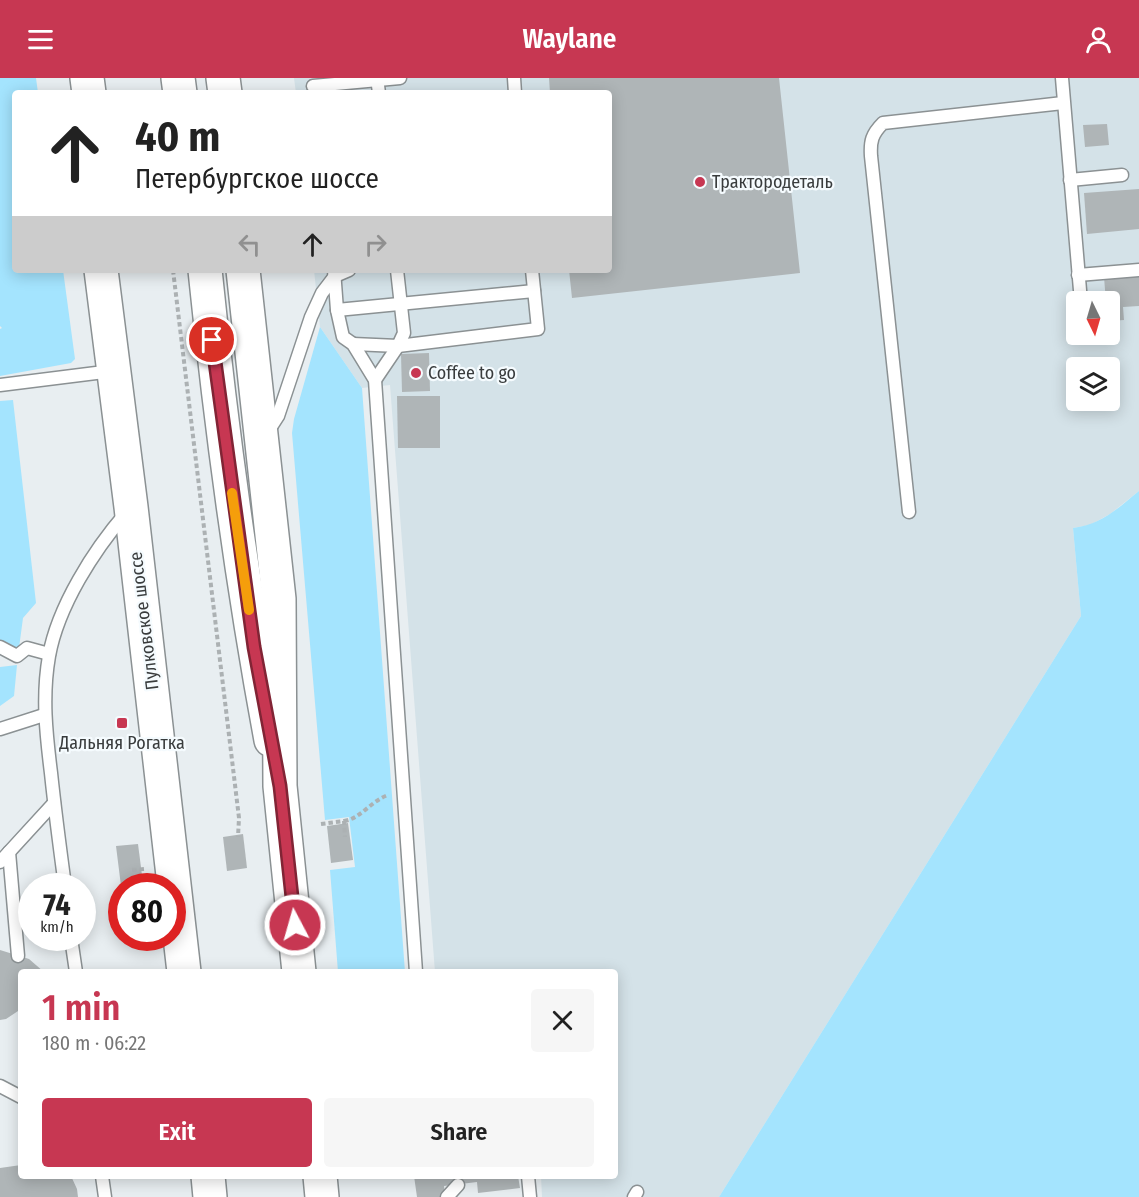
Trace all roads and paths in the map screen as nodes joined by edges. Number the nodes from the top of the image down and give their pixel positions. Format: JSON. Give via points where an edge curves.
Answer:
{"nodes":[{"id":1,"x":400,"y":78,"type":"edge"},
{"id":2,"x":1062,"y":78,"type":"edge"},
{"id":3,"x":377,"y":79,"type":"edge"},
{"id":4,"x":313,"y":86,"type":"edge"},
{"id":5,"x":1064,"y":104,"type":"junction"},
{"id":6,"x":1122,"y":175,"type":"dead end"},
{"id":7,"x":1070,"y":180,"type":"junction"},
{"id":8,"x":1139,"y":270,"type":"edge"},
{"id":9,"x":101,"y":273,"type":"edge"},
{"id":10,"x":172,"y":273,"type":"edge"},
{"id":11,"x":205,"y":273,"type":"edge"},
{"id":12,"x":243,"y":273,"type":"edge"},
{"id":13,"x":334,"y":273,"type":"edge"},
{"id":14,"x":397,"y":273,"type":"edge"},
{"id":15,"x":532,"y":273,"type":"edge"},
{"id":16,"x":1078,"y":275,"type":"junction"},
{"id":17,"x":534,"y":291,"type":"junction"},
{"id":18,"x":1080,"y":291,"type":"edge"},
{"id":19,"x":401,"y":304,"type":"junction"},
{"id":20,"x":337,"y":310,"type":"junction"},
{"id":21,"x":353,"y":344,"type":"junction"},
{"id":22,"x":398,"y":346,"type":"junction"},
{"id":23,"x":113,"y":371,"type":"junction"},
{"id":24,"x":375,"y":380,"type":"junction"},
{"id":25,"x":0,"y":386,"type":"edge"},
{"id":26,"x":262,"y":441,"type":"junction"},
{"id":27,"x":131,"y":507,"type":"junction"},
{"id":28,"x":909,"y":512,"type":"dead end"},
{"id":29,"x":0,"y":647,"type":"edge"},
{"id":30,"x":50,"y":654,"type":"junction"},
{"id":31,"x":44,"y":715,"type":"junction"},
{"id":32,"x":0,"y":729,"type":"edge"},
{"id":33,"x":280,"y":786,"type":"junction"},
{"id":34,"x":391,"y":794,"type":"dead end"},
{"id":35,"x":54,"y":803,"type":"junction"},
{"id":36,"x":344,"y":821,"type":"junction"},
{"id":37,"x":321,"y":824,"type":"dead end"},
{"id":38,"x":238,"y":837,"type":"dead end"},
{"id":39,"x":345,"y":837,"type":"dead end"},
{"id":40,"x":9,"y":852,"type":"junction"},
{"id":41,"x":0,"y":862,"type":"edge"},
{"id":42,"x":144,"y":869,"type":"dead end"},
{"id":43,"x":132,"y":870,"type":"dead end"},
{"id":44,"x":63,"y":873,"type":"edge"},
{"id":45,"x":73,"y":951,"type":"edge"},
{"id":46,"x":18,"y":956,"type":"dead end"},
{"id":47,"x":76,"y":969,"type":"edge"},
{"id":48,"x":184,"y":969,"type":"edge"},
{"id":49,"x":300,"y":969,"type":"edge"},
{"id":50,"x":416,"y":969,"type":"edge"},
{"id":51,"x":0,"y":1086,"type":"edge"},
{"id":52,"x":18,"y":1095,"type":"edge"},
{"id":53,"x":102,"y":1179,"type":"edge"},
{"id":54,"x":208,"y":1179,"type":"edge"},
{"id":55,"x":320,"y":1179,"type":"edge"},
{"id":56,"x":528,"y":1179,"type":"edge"},
{"id":57,"x":458,"y":1185,"type":"dead end"},
{"id":58,"x":105,"y":1197,"type":"edge"},
{"id":59,"x":210,"y":1197,"type":"edge"},
{"id":60,"x":322,"y":1197,"type":"edge"},
{"id":61,"x":447,"y":1197,"type":"edge"},
{"id":62,"x":530,"y":1197,"type":"edge"}],
"edges":[{"from":1,"to":3,"type":"lane"},
{"from":2,"to":5,"type":"lane"},
{"from":3,"to":4,"type":"lane"},
{"from":5,"to":7,"type":"lane"},
{"from":5,"to":28,"type":"lane","via":[[883,123],[873,133],[871,156]]},
{"from":6,"to":7,"type":"lane"},
{"from":7,"to":16,"type":"lane"},
{"from":8,"to":16,"type":"lane"},
{"from":9,"to":23,"type":"main road","name":"Пулковское шоссе"},
{"from":10,"to":38,"type":"path","via":[[239,818]]},
{"from":11,"to":33,"type":"main road","via":[[252,637]]},
{"from":12,"to":26,"type":"main road"},
{"from":13,"to":20,"type":"lane"},
{"from":13,"to":26,"type":"lane","via":[[311,317],[278,416]]},
{"from":14,"to":19,"type":"lane"},
{"from":15,"to":17,"type":"lane"},
{"from":16,"to":18,"type":"lane"},
{"from":17,"to":19,"type":"lane"},
{"from":17,"to":22,"type":"lane","via":[[538,329]]},
{"from":19,"to":20,"type":"lane"},
{"from":19,"to":22,"type":"lane","via":[[404,333]]},
{"from":20,"to":21,"type":"lane","via":[[343,337]]},
{"from":21,"to":22,"type":"lane"},
{"from":21,"to":24,"type":"lane"},
{"from":22,"to":24,"type":"lane"},
{"from":23,"to":25,"type":"lane"},
{"from":23,"to":27,"type":"main road","name":"Пулковское шоссе"},
{"from":24,"to":50,"type":"lane"},
{"from":26,"to":33,"type":"main road","via":[[279,599]]},
{"from":27,"to":30,"type":"lane","via":[[105,537],[77,586],[59,619]]},
{"from":27,"to":48,"type":"main road","name":"Пулковское шоссе"},
{"from":29,"to":30,"type":"lane","via":[[17,656],[27,648]]},
{"from":30,"to":31,"type":"lane"},
{"from":31,"to":32,"type":"lane"},
{"from":31,"to":35,"type":"lane"},
{"from":33,"to":49,"type":"main road"},
{"from":34,"to":36,"type":"path","via":[[377,799],[352,820]]},
{"from":35,"to":40,"type":"lane"},
{"from":35,"to":44,"type":"lane"},
{"from":36,"to":37,"type":"path"},
{"from":36,"to":39,"type":"path"},
{"from":40,"to":41,"type":"lane"},
{"from":40,"to":46,"type":"lane"},
{"from":42,"to":43,"type":"path"},
{"from":45,"to":47,"type":"lane"},
{"from":51,"to":52,"type":"lane"},
{"from":53,"to":58,"type":"lane"},
{"from":54,"to":59,"type":"main road"},
{"from":55,"to":60,"type":"main road"},
{"from":56,"to":62,"type":"lane"},
{"from":57,"to":61,"type":"lane"}]}
